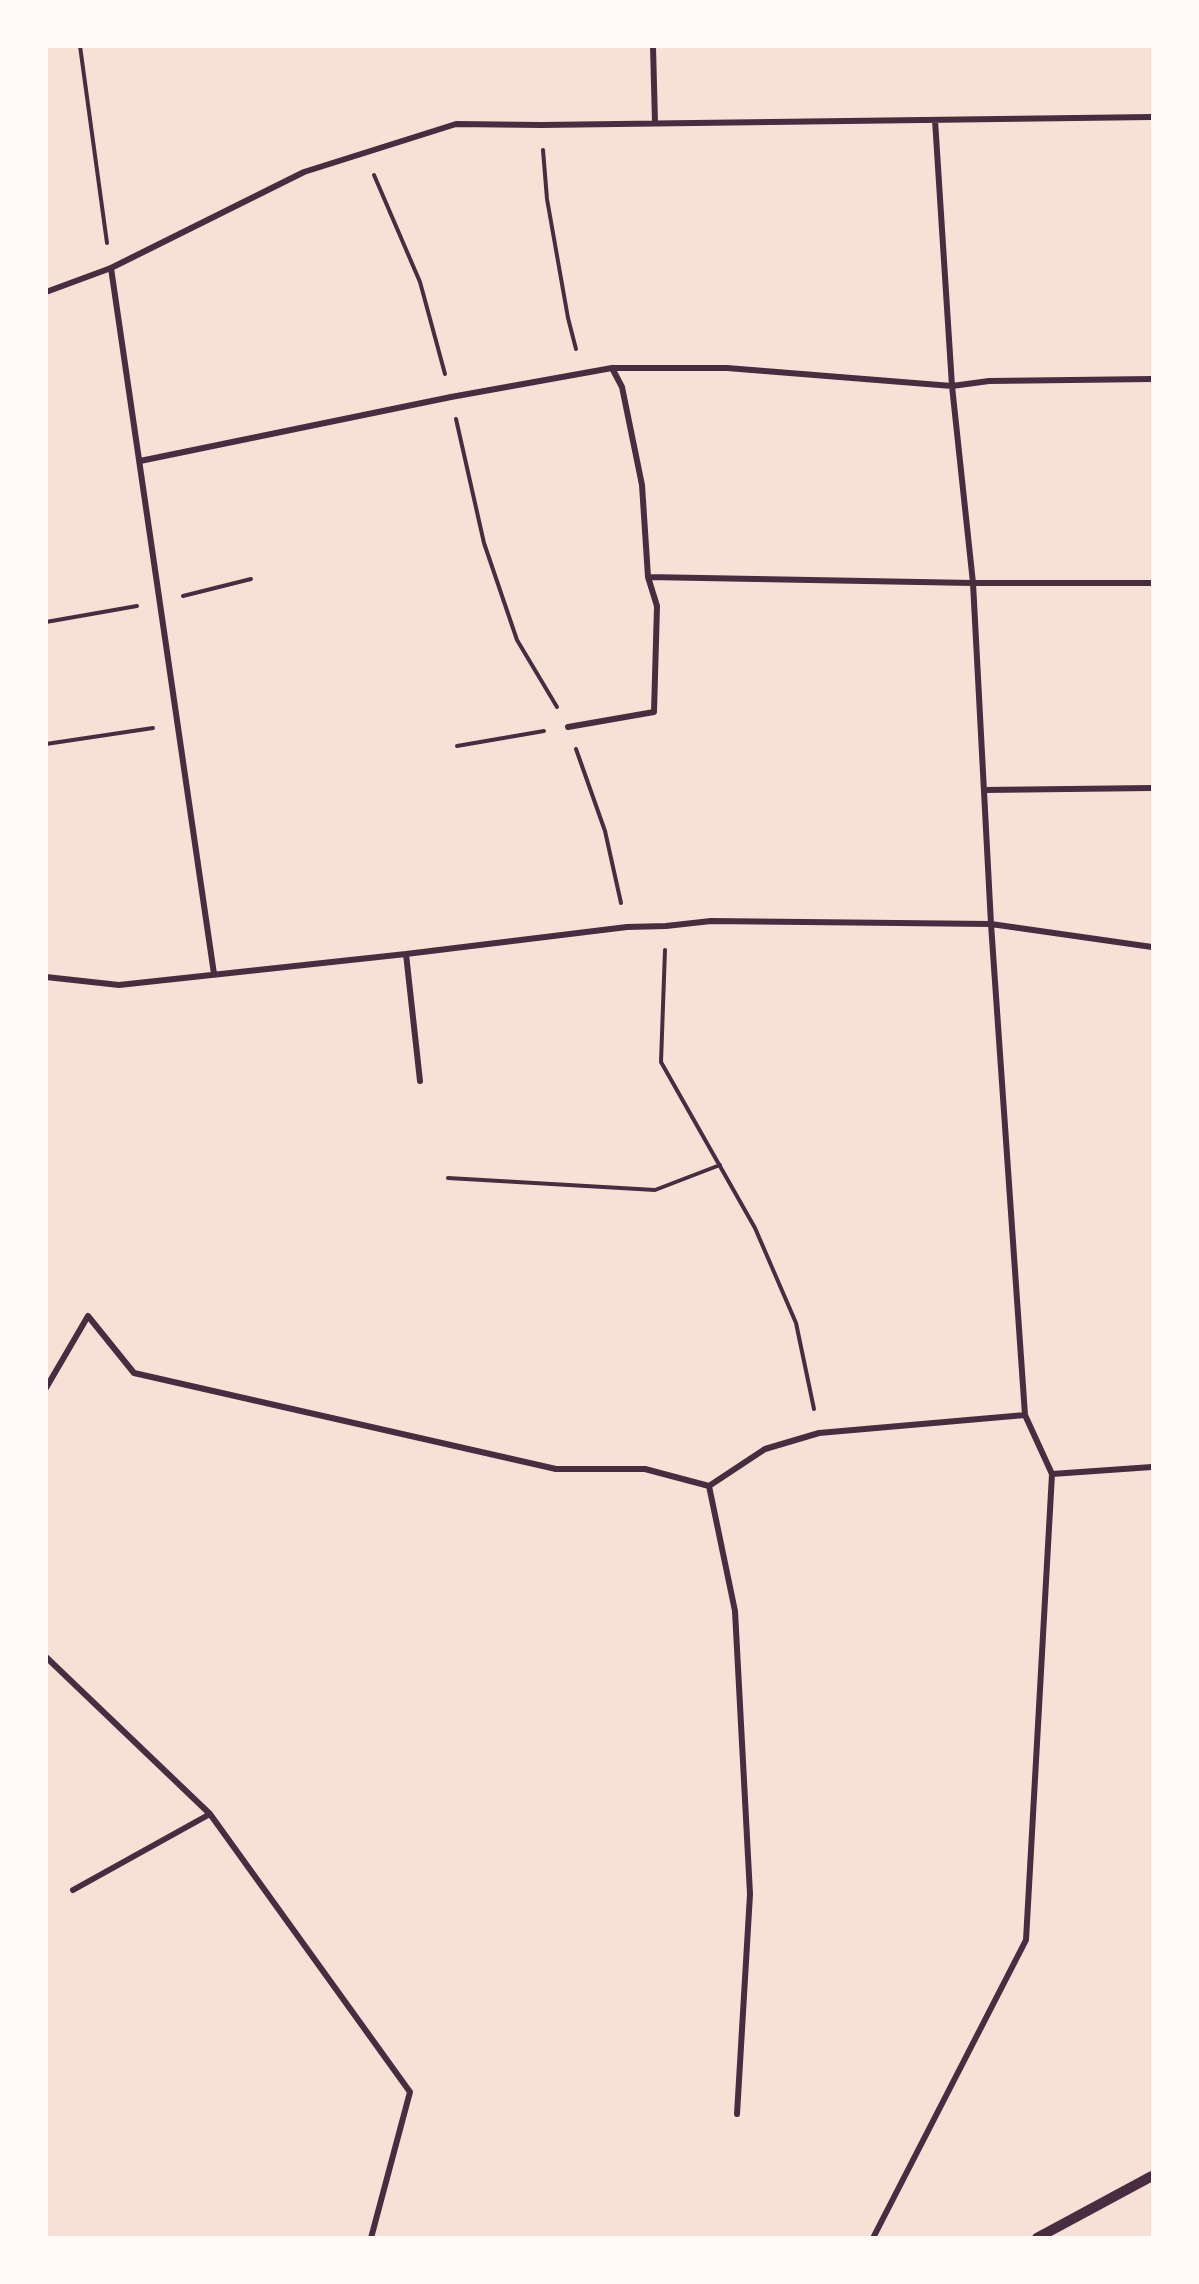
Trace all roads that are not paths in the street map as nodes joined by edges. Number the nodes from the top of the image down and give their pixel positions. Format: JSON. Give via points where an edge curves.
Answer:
{"nodes":[{"id":1,"x":653,"y":46,"type":"edge"},
{"id":2,"x":1152,"y":117,"type":"edge"},
{"id":3,"x":934,"y":120,"type":"junction"},
{"id":4,"x":655,"y":123,"type":"junction"},
{"id":5,"x":111,"y":268,"type":"junction"},
{"id":6,"x":46,"y":292,"type":"edge"},
{"id":7,"x":612,"y":368,"type":"junction"},
{"id":8,"x":1152,"y":379,"type":"edge"},
{"id":9,"x":952,"y":386,"type":"junction"},
{"id":10,"x":140,"y":461,"type":"junction"},
{"id":11,"x":648,"y":577,"type":"junction"},
{"id":12,"x":973,"y":583,"type":"junction"},
{"id":13,"x":1152,"y":584,"type":"edge"},
{"id":14,"x":568,"y":727,"type":"road end"},
{"id":15,"x":1152,"y":788,"type":"edge"},
{"id":16,"x":984,"y":790,"type":"junction"},
{"id":17,"x":991,"y":924,"type":"junction"},
{"id":18,"x":1152,"y":947,"type":"edge"},
{"id":19,"x":406,"y":954,"type":"junction"},
{"id":20,"x":214,"y":974,"type":"junction"},
{"id":21,"x":46,"y":977,"type":"edge"},
{"id":22,"x":420,"y":1081,"type":"dead end"},
{"id":23,"x":46,"y":1388,"type":"edge"},
{"id":24,"x":1025,"y":1415,"type":"junction"},
{"id":25,"x":1152,"y":1467,"type":"edge"},
{"id":26,"x":1052,"y":1474,"type":"junction"},
{"id":27,"x":710,"y":1486,"type":"junction"},
{"id":28,"x":46,"y":1657,"type":"edge"},
{"id":29,"x":210,"y":1814,"type":"junction"},
{"id":30,"x":73,"y":1890,"type":"dead end"},
{"id":31,"x":737,"y":2114,"type":"dead end"},
{"id":32,"x":1152,"y":2176,"type":"edge"},
{"id":33,"x":371,"y":2238,"type":"edge"},
{"id":34,"x":873,"y":2238,"type":"edge"},
{"id":35,"x":1037,"y":2238,"type":"edge"}],
"edges":[{"from":1,"to":4,"type":"street"},
{"from":2,"to":3,"type":"street"},
{"from":3,"to":4,"type":"street"},
{"from":3,"to":9,"type":"street"},
{"from":4,"to":5,"type":"street","via":[[456,124],[304,172]]},
{"from":5,"to":6,"type":"street"},
{"from":5,"to":10,"type":"street"},
{"from":7,"to":9,"type":"street","via":[[727,368]]},
{"from":7,"to":10,"type":"street"},
{"from":7,"to":11,"type":"street","via":[[622,387],[642,484]]},
{"from":8,"to":9,"type":"street","via":[[990,381]]},
{"from":9,"to":12,"type":"street"},
{"from":10,"to":20,"type":"street"},
{"from":11,"to":12,"type":"street"},
{"from":11,"to":14,"type":"street","via":[[657,606],[654,711]]},
{"from":12,"to":13,"type":"street"},
{"from":12,"to":16,"type":"street"},
{"from":15,"to":16,"type":"street"},
{"from":16,"to":17,"type":"street"},
{"from":17,"to":18,"type":"street"},
{"from":17,"to":19,"type":"street","via":[[711,921],[627,927]]},
{"from":17,"to":24,"type":"street"},
{"from":19,"to":20,"type":"street"},
{"from":19,"to":22,"type":"street"},
{"from":20,"to":21,"type":"street","via":[[119,985]]},
{"from":23,"to":27,"type":"street","via":[[88,1316],[134,1373],[556,1469],[645,1469]]},
{"from":24,"to":26,"type":"street"},
{"from":24,"to":27,"type":"street","via":[[819,1433],[765,1449]]},
{"from":25,"to":26,"type":"street"},
{"from":26,"to":34,"type":"street","via":[[1026,1940]]},
{"from":27,"to":31,"type":"street","via":[[735,1611],[750,1894]]},
{"from":28,"to":29,"type":"street"},
{"from":29,"to":30,"type":"street"},
{"from":29,"to":33,"type":"street","via":[[410,2092]]},
{"from":32,"to":35,"type":"street"}]}
